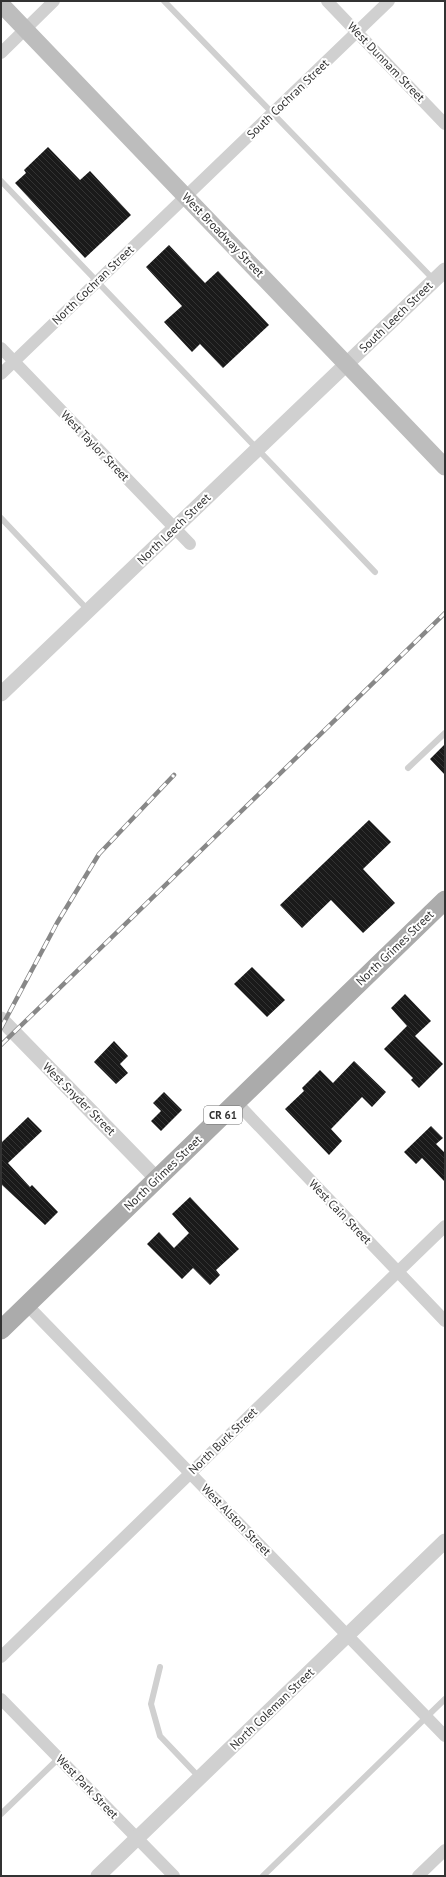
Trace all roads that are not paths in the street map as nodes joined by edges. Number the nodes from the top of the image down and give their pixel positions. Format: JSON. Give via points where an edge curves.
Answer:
{"nodes":[{"id":1,"x":54,"y":1,"type":"edge"},
{"id":2,"x":164,"y":1,"type":"edge"},
{"id":3,"x":327,"y":1,"type":"edge"},
{"id":4,"x":389,"y":1,"type":"edge"},
{"id":5,"x":1,"y":4,"type":"edge"},
{"id":6,"x":25,"y":29,"type":"junction"},
{"id":7,"x":357,"y":32,"type":"junction"},
{"id":8,"x":1,"y":53,"type":"edge"},
{"id":9,"x":272,"y":113,"type":"junction"},
{"id":10,"x":445,"y":124,"type":"edge"},
{"id":11,"x":1,"y":181,"type":"edge"},
{"id":12,"x":186,"y":196,"type":"junction"},
{"id":13,"x":445,"y":270,"type":"edge"},
{"id":14,"x":434,"y":280,"type":"junction"},
{"id":15,"x":98,"y":281,"type":"junction"},
{"id":16,"x":1,"y":348,"type":"edge"},
{"id":17,"x":14,"y":362,"type":"junction"},
{"id":18,"x":346,"y":364,"type":"junction"},
{"id":19,"x":1,"y":374,"type":"edge"},
{"id":20,"x":257,"y":449,"type":"junction"},
{"id":21,"x":445,"y":467,"type":"edge"},
{"id":22,"x":1,"y":518,"type":"edge"},
{"id":23,"x":174,"y":529,"type":"junction"},
{"id":24,"x":190,"y":544,"type":"dead end"},
{"id":25,"x":375,"y":572,"type":"dead end"},
{"id":26,"x":89,"y":610,"type":"junction"},
{"id":27,"x":3,"y":688,"type":"edge"},
{"id":28,"x":445,"y":733,"type":"edge"},
{"id":29,"x":408,"y":768,"type":"dead end"},
{"id":30,"x":445,"y":900,"type":"edge"},
{"id":31,"x":1,"y":1019,"type":"edge"},
{"id":32,"x":236,"y":1102,"type":"junction"},
{"id":33,"x":157,"y":1179,"type":"junction"},
{"id":34,"x":445,"y":1226,"type":"edge"},
{"id":35,"x":398,"y":1272,"type":"junction"},
{"id":36,"x":27,"y":1305,"type":"junction"},
{"id":37,"x":445,"y":1321,"type":"edge"},
{"id":38,"x":1,"y":1330,"type":"edge"},
{"id":39,"x":190,"y":1473,"type":"junction"},
{"id":40,"x":445,"y":1541,"type":"edge"},
{"id":41,"x":348,"y":1635,"type":"junction"},
{"id":42,"x":1,"y":1657,"type":"edge"},
{"id":43,"x":160,"y":1667,"type":"dead end"},
{"id":44,"x":1,"y":1698,"type":"edge"},
{"id":45,"x":445,"y":1699,"type":"edge"},
{"id":46,"x":427,"y":1717,"type":"junction"},
{"id":47,"x":445,"y":1736,"type":"edge"},
{"id":48,"x":59,"y":1758,"type":"junction"},
{"id":49,"x":200,"y":1778,"type":"junction"},
{"id":50,"x":1,"y":1814,"type":"edge"},
{"id":51,"x":137,"y":1838,"type":"junction"},
{"id":52,"x":445,"y":1850,"type":"edge"},
{"id":53,"x":98,"y":1876,"type":"edge"},
{"id":54,"x":174,"y":1876,"type":"edge"},
{"id":55,"x":263,"y":1876,"type":"edge"},
{"id":56,"x":418,"y":1876,"type":"edge"}],
"edges":[{"from":1,"to":6,"type":"street"},
{"from":2,"to":9,"type":"lane"},
{"from":3,"to":7,"type":"street","name":"West Dunnam Street"},
{"from":4,"to":7,"type":"street","name":"South Cochran Street"},
{"from":5,"to":6,"type":"main road","name":"West Broadway Street"},
{"from":6,"to":8,"type":"street"},
{"from":6,"to":12,"type":"main road","name":"West Broadway Street"},
{"from":7,"to":9,"type":"street","name":"South Cochran Street"},
{"from":7,"to":10,"type":"street","name":"West Dunnam Street"},
{"from":9,"to":12,"type":"street","name":"South Cochran Street"},
{"from":9,"to":14,"type":"lane"},
{"from":11,"to":15,"type":"lane"},
{"from":12,"to":15,"type":"street","name":"North Cochran Street"},
{"from":12,"to":18,"type":"main road","name":"West Broadway Street"},
{"from":13,"to":14,"type":"street","name":"South Leech Street"},
{"from":14,"to":18,"type":"street","name":"South Leech Street"},
{"from":15,"to":17,"type":"street","name":"North Cochran Street"},
{"from":15,"to":20,"type":"lane"},
{"from":16,"to":17,"type":"street","name":"West Taylor Street"},
{"from":17,"to":19,"type":"street","name":"North Cochran Street"},
{"from":17,"to":23,"type":"street","name":"West Taylor Street"},
{"from":18,"to":20,"type":"street","name":"North Leech Street"},
{"from":18,"to":21,"type":"main road","name":"West Broadway Street"},
{"from":20,"to":23,"type":"street","name":"North Leech Street"},
{"from":20,"to":25,"type":"lane"},
{"from":22,"to":26,"type":"lane"},
{"from":23,"to":24,"type":"street","name":"West Taylor Street"},
{"from":23,"to":26,"type":"street","name":"North Leech Street"},
{"from":26,"to":27,"type":"street","name":"North Leech Street"},
{"from":28,"to":29,"type":"lane"},
{"from":30,"to":32,"type":"main road","name":"North Grimes Street","number":"CR 61"},
{"from":31,"to":33,"type":"street","name":"West Snyder Street"},
{"from":32,"to":33,"type":"main road","name":"North Grimes Street","number":"CR 61"},
{"from":32,"to":35,"type":"street","name":"West Cain Street"},
{"from":33,"to":36,"type":"main road","name":"North Grimes Street","number":"CR 61"},
{"from":34,"to":35,"type":"street","name":"North Burk Street"},
{"from":35,"to":37,"type":"street","name":"West Cain Street"},
{"from":35,"to":39,"type":"street","name":"North Burk Street"},
{"from":36,"to":38,"type":"main road","name":"North Grimes Street","number":"CR 61"},
{"from":36,"to":39,"type":"street","name":"West Alston Street"},
{"from":39,"to":41,"type":"street","name":"West Alston Street"},
{"from":39,"to":42,"type":"street","name":"North Burk Street"},
{"from":40,"to":41,"type":"street","name":"North Coleman Street"},
{"from":41,"to":46,"type":"street","name":"West Alston Street"},
{"from":41,"to":49,"type":"street","name":"North Coleman Street"},
{"from":43,"to":49,"type":"lane","via":[[151,1704],[160,1736]]},
{"from":44,"to":48,"type":"street","name":"West Park Street"},
{"from":45,"to":46,"type":"lane"},
{"from":46,"to":47,"type":"street","name":"West Alston Street"},
{"from":46,"to":55,"type":"lane"},
{"from":48,"to":50,"type":"lane"},
{"from":48,"to":51,"type":"street","name":"West Park Street"},
{"from":49,"to":51,"type":"street","name":"North Coleman Street"},
{"from":51,"to":53,"type":"street","name":"North Coleman Street"},
{"from":51,"to":54,"type":"street","name":"West Park Street"},
{"from":52,"to":56,"type":"street"}]}
